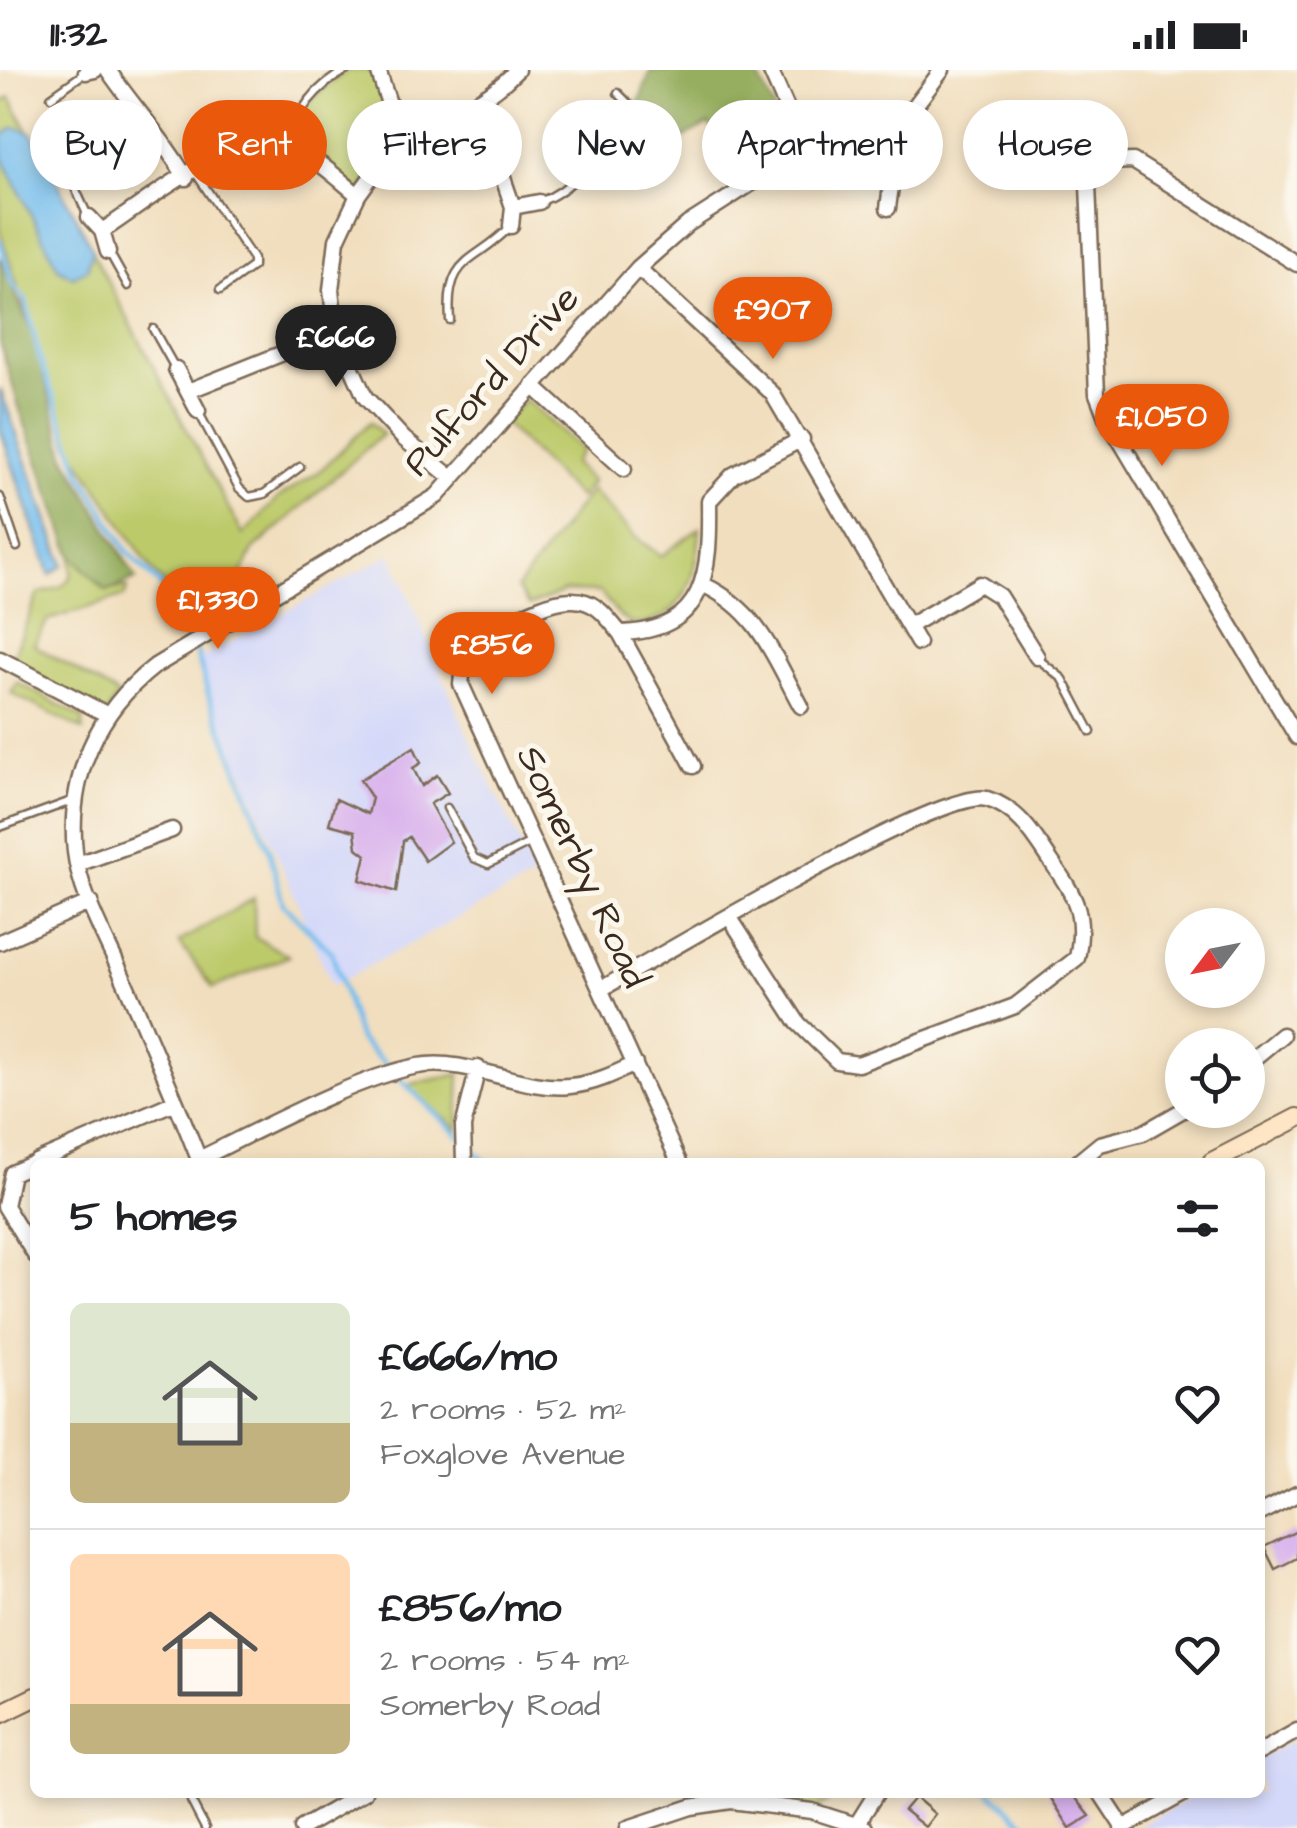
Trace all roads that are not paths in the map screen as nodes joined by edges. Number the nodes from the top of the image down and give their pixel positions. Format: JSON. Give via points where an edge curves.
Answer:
{"nodes":[{"id":1,"x":108,"y":70,"type":"edge"},
{"id":2,"x":347,"y":70,"type":"edge"},
{"id":3,"x":378,"y":70,"type":"edge"},
{"id":4,"x":516,"y":70,"type":"edge"},
{"id":5,"x":770,"y":70,"type":"edge"},
{"id":6,"x":942,"y":70,"type":"edge"},
{"id":7,"x":90,"y":71,"type":"edge"},
{"id":8,"x":618,"y":93,"type":"dead end"},
{"id":9,"x":52,"y":97,"type":"dead end"},
{"id":10,"x":309,"y":100,"type":"edge"},
{"id":11,"x":388,"y":100,"type":"edge"},
{"id":12,"x":482,"y":100,"type":"edge"},
{"id":13,"x":783,"y":100,"type":"edge"},
{"id":14,"x":919,"y":100,"type":"edge"},
{"id":15,"x":182,"y":164,"type":"edge"},
{"id":16,"x":327,"y":174,"type":"edge"},
{"id":17,"x":182,"y":180,"type":"edge"},
{"id":18,"x":76,"y":190,"type":"edge"},
{"id":19,"x":201,"y":190,"type":"edge"},
{"id":20,"x":363,"y":190,"type":"edge"},
{"id":21,"x":507,"y":190,"type":"edge"},
{"id":22,"x":741,"y":190,"type":"edge"},
{"id":23,"x":890,"y":190,"type":"edge"},
{"id":24,"x":358,"y":196,"type":"junction"},
{"id":25,"x":539,"y":202,"type":"joint"},
{"id":26,"x":513,"y":207,"type":"junction"},
{"id":27,"x":888,"y":208,"type":"dead end"},
{"id":28,"x":89,"y":217,"type":"joint"},
{"id":29,"x":512,"y":226,"type":"joint"},
{"id":30,"x":102,"y":231,"type":"junction"},
{"id":31,"x":108,"y":252,"type":"joint"},
{"id":32,"x":1297,"y":264,"type":"edge"},
{"id":33,"x":638,"y":268,"type":"junction"},
{"id":34,"x":128,"y":286,"type":"dead end"},
{"id":35,"x":220,"y":290,"type":"dead end"},
{"id":36,"x":450,"y":320,"type":"dead end"},
{"id":37,"x":154,"y":329,"type":"dead end"},
{"id":38,"x":336,"y":332,"type":"junction"},
{"id":39,"x":176,"y":370,"type":"joint"},
{"id":40,"x":533,"y":386,"type":"junction"},
{"id":41,"x":188,"y":390,"type":"junction"},
{"id":42,"x":198,"y":411,"type":"joint"},
{"id":43,"x":802,"y":439,"type":"junction"},
{"id":44,"x":300,"y":467,"type":"dead end"},
{"id":45,"x":624,"y":469,"type":"dead end"},
{"id":46,"x":452,"y":478,"type":"junction"},
{"id":47,"x":0,"y":497,"type":"edge"},
{"id":48,"x":17,"y":546,"type":"dead end"},
{"id":49,"x":704,"y":586,"type":"junction"},
{"id":50,"x":909,"y":626,"type":"junction"},
{"id":51,"x":620,"y":634,"type":"junction"},
{"id":52,"x":918,"y":643,"type":"dead end"},
{"id":53,"x":0,"y":658,"type":"edge"},
{"id":54,"x":1037,"y":658,"type":"joint"},
{"id":55,"x":801,"y":706,"type":"dead end"},
{"id":56,"x":106,"y":714,"type":"junction"},
{"id":57,"x":1091,"y":732,"type":"dead end"},
{"id":58,"x":1297,"y":738,"type":"edge"},
{"id":59,"x":692,"y":766,"type":"dead end"},
{"id":60,"x":75,"y":800,"type":"junction"},
{"id":61,"x":447,"y":808,"type":"dead end"},
{"id":62,"x":0,"y":827,"type":"edge"},
{"id":63,"x":172,"y":830,"type":"dead end"},
{"id":64,"x":534,"y":841,"type":"junction"},
{"id":65,"x":78,"y":864,"type":"junction"},
{"id":66,"x":91,"y":902,"type":"junction"},
{"id":67,"x":730,"y":918,"type":"junction"},
{"id":68,"x":0,"y":942,"type":"edge"},
{"id":69,"x":601,"y":989,"type":"junction"},
{"id":70,"x":1282,"y":1036,"type":"dead end"},
{"id":71,"x":1265,"y":1050,"type":"edge"},
{"id":72,"x":634,"y":1064,"type":"junction"},
{"id":73,"x":478,"y":1068,"type":"junction"},
{"id":74,"x":175,"y":1102,"type":"junction"},
{"id":75,"x":1297,"y":1118,"type":"edge"},
{"id":76,"x":1165,"y":1120,"type":"edge"},
{"id":77,"x":47,"y":1158,"type":"edge"},
{"id":78,"x":199,"y":1158,"type":"edge"},
{"id":79,"x":206,"y":1158,"type":"edge"},
{"id":80,"x":464,"y":1158,"type":"edge"},
{"id":81,"x":677,"y":1158,"type":"edge"},
{"id":82,"x":1083,"y":1158,"type":"edge"},
{"id":83,"x":1220,"y":1158,"type":"edge"},
{"id":84,"x":30,"y":1166,"type":"edge"},
{"id":85,"x":30,"y":1247,"type":"edge"},
{"id":86,"x":1297,"y":1494,"type":"edge"},
{"id":87,"x":1265,"y":1510,"type":"edge"},
{"id":88,"x":30,"y":1699,"type":"edge"},
{"id":89,"x":0,"y":1714,"type":"edge"},
{"id":90,"x":1297,"y":1731,"type":"edge"},
{"id":91,"x":1265,"y":1749,"type":"edge"},
{"id":92,"x":354,"y":1798,"type":"edge"},
{"id":93,"x":725,"y":1798,"type":"edge"},
{"id":94,"x":735,"y":1798,"type":"edge"},
{"id":95,"x":874,"y":1798,"type":"edge"},
{"id":96,"x":1104,"y":1798,"type":"edge"},
{"id":97,"x":1176,"y":1798,"type":"edge"},
{"id":98,"x":192,"y":1801,"type":"dead end"},
{"id":99,"x":861,"y":1826,"type":"edge"},
{"id":100,"x":205,"y":1828,"type":"edge"},
{"id":101,"x":302,"y":1828,"type":"edge"},
{"id":102,"x":628,"y":1828,"type":"edge"},
{"id":103,"x":1123,"y":1828,"type":"edge"}],
"edges":[{"from":1,"to":15,"type":"street"},
{"from":2,"to":10,"type":"lane"},
{"from":3,"to":11,"type":"street"},
{"from":4,"to":12,"type":"street"},
{"from":5,"to":13,"type":"street"},
{"from":6,"to":14,"type":"street"},
{"from":7,"to":9,"type":"lane"},
{"from":8,"to":25,"type":"lane","via":[[631,106],[586,169]]},
{"from":16,"to":24,"type":"street"},
{"from":17,"to":30,"type":"street"},
{"from":18,"to":28,"type":"lane"},
{"from":19,"to":35,"type":"lane","via":[[253,259]]},
{"from":20,"to":24,"type":"street"},
{"from":21,"to":26,"type":"street"},
{"from":22,"to":33,"type":"street","name":"Pulford Drive"},
{"from":23,"to":27,"type":"street"},
{"from":24,"to":38,"type":"street","via":[[337,240],[331,290]]},
{"from":25,"to":26,"type":"street"},
{"from":26,"to":29,"type":"street"},
{"from":28,"to":30,"type":"street"},
{"from":29,"to":36,"type":"lane","via":[[460,264],[448,290]]},
{"from":30,"to":31,"type":"street"},
{"from":31,"to":34,"type":"lane"},
{"from":32,"to":58,"type":"street","via":[[1134,161],[1098,168],[1086,196],[1097,394]]},
{"from":33,"to":40,"type":"street","name":"Pulford Drive"},
{"from":33,"to":43,"type":"street","via":[[772,393]]},
{"from":37,"to":39,"type":"lane"},
{"from":38,"to":41,"type":"street"},
{"from":38,"to":46,"type":"street","via":[[365,397]]},
{"from":39,"to":41,"type":"street"},
{"from":40,"to":45,"type":"street"},
{"from":40,"to":46,"type":"street","name":"Pulford Drive"},
{"from":41,"to":42,"type":"street"},
{"from":42,"to":44,"type":"lane","via":[[249,496],[264,494]]},
{"from":43,"to":49,"type":"street","via":[[733,476],[709,500]]},
{"from":43,"to":50,"type":"street"},
{"from":46,"to":56,"type":"street","name":"Pulford Drive","via":[[404,518],[156,666]]},
{"from":47,"to":48,"type":"lane"},
{"from":49,"to":51,"type":"street","via":[[680,616],[648,633]]},
{"from":49,"to":55,"type":"street","via":[[736,600],[758,626]]},
{"from":50,"to":52,"type":"street"},
{"from":50,"to":54,"type":"street","via":[[980,584],[999,596]]},
{"from":51,"to":59,"type":"street"},
{"from":51,"to":64,"type":"street","name":"Somerby Road","via":[[598,607],[572,600],[498,630],[472,653],[461,674]]},
{"from":53,"to":56,"type":"street"},
{"from":54,"to":57,"type":"lane","via":[[1064,679]]},
{"from":56,"to":60,"type":"street","name":"Pulford Drive","via":[[87,751]]},
{"from":60,"to":62,"type":"lane"},
{"from":60,"to":65,"type":"street","name":"Pulford Drive"},
{"from":61,"to":64,"type":"lane","via":[[474,858],[488,864]]},
{"from":63,"to":65,"type":"street"},
{"from":64,"to":69,"type":"street","name":"Somerby Road"},
{"from":65,"to":66,"type":"street","name":"Pulford Drive"},
{"from":66,"to":68,"type":"street"},
{"from":66,"to":74,"type":"street","name":"Pulford Drive"},
{"from":67,"to":67,"type":"street","via":[[920,816],[951,802],[986,798],[1032,832],[1074,894],[1084,926],[1077,958],[1015,1006],[858,1064],[837,1062],[798,1024]]},
{"from":67,"to":69,"type":"street"},
{"from":69,"to":72,"type":"street","name":"Somerby Road"},
{"from":70,"to":71,"type":"street"},
{"from":72,"to":73,"type":"street","via":[[567,1086]]},
{"from":72,"to":81,"type":"street","name":"Somerby Road"},
{"from":73,"to":79,"type":"street","via":[[419,1066],[285,1117]]},
{"from":73,"to":80,"type":"street","via":[[463,1127]]},
{"from":74,"to":77,"type":"street"},
{"from":74,"to":78,"type":"street","name":"Pulford Drive"},
{"from":75,"to":83,"type":"street"},
{"from":76,"to":82,"type":"street","via":[[1100,1144]]},
{"from":84,"to":85,"type":"street","via":[[12,1173],[4,1206]]},
{"from":86,"to":87,"type":"street"},
{"from":88,"to":89,"type":"street"},
{"from":90,"to":91,"type":"street"},
{"from":92,"to":101,"type":"street"},
{"from":93,"to":102,"type":"street"},
{"from":94,"to":99,"type":"street"},
{"from":95,"to":99,"type":"street"},
{"from":96,"to":103,"type":"street"},
{"from":97,"to":103,"type":"street"},
{"from":98,"to":100,"type":"lane"}]}
